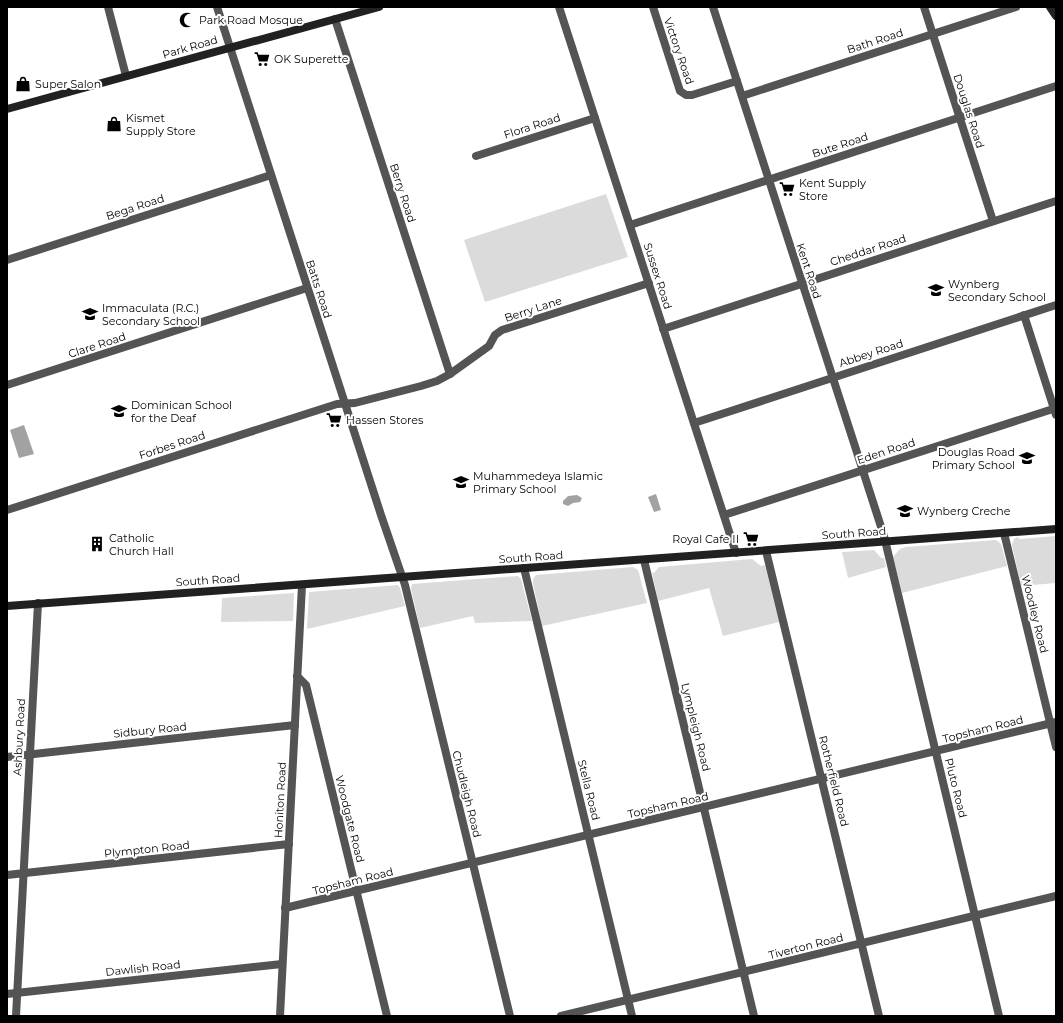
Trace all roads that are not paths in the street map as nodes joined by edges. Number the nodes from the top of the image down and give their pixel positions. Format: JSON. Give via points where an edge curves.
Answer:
{"nodes":[{"id":1,"x":108,"y":7,"type":"edge"},
{"id":2,"x":217,"y":7,"type":"edge"},
{"id":3,"x":379,"y":7,"type":"edge"},
{"id":4,"x":559,"y":7,"type":"edge"},
{"id":5,"x":653,"y":7,"type":"edge"},
{"id":6,"x":713,"y":7,"type":"edge"},
{"id":7,"x":924,"y":7,"type":"edge"},
{"id":8,"x":1016,"y":7,"type":"edge"},
{"id":9,"x":1050,"y":7,"type":"edge"},
{"id":10,"x":1056,"y":16,"type":"edge"},
{"id":11,"x":335,"y":19,"type":"junction"},
{"id":12,"x":933,"y":34,"type":"junction"},
{"id":13,"x":229,"y":47,"type":"junction"},
{"id":14,"x":126,"y":76,"type":"junction"},
{"id":15,"x":737,"y":81,"type":"junction"},
{"id":16,"x":1056,"y":86,"type":"edge"},
{"id":17,"x":742,"y":96,"type":"junction"},
{"id":18,"x":7,"y":108,"type":"edge"},
{"id":19,"x":595,"y":118,"type":"junction"},
{"id":20,"x":960,"y":118,"type":"junction"},
{"id":21,"x":476,"y":156,"type":"dead end"},
{"id":22,"x":271,"y":175,"type":"junction"},
{"id":23,"x":769,"y":180,"type":"junction"},
{"id":24,"x":1056,"y":201,"type":"edge"},
{"id":25,"x":993,"y":221,"type":"junction"},
{"id":26,"x":630,"y":225,"type":"junction"},
{"id":27,"x":7,"y":260,"type":"edge"},
{"id":28,"x":649,"y":283,"type":"junction"},
{"id":29,"x":802,"y":284,"type":"junction"},
{"id":30,"x":307,"y":288,"type":"junction"},
{"id":31,"x":1056,"y":305,"type":"edge"},
{"id":32,"x":1024,"y":315,"type":"junction"},
{"id":33,"x":664,"y":329,"type":"junction"},
{"id":34,"x":450,"y":374,"type":"junction"},
{"id":35,"x":832,"y":377,"type":"junction"},
{"id":36,"x":7,"y":385,"type":"edge"},
{"id":37,"x":345,"y":404,"type":"junction"},
{"id":38,"x":1055,"y":410,"type":"edge"},
{"id":39,"x":694,"y":423,"type":"junction"},
{"id":40,"x":862,"y":470,"type":"junction"},
{"id":41,"x":7,"y":510,"type":"edge"},
{"id":42,"x":724,"y":515,"type":"junction"},
{"id":43,"x":1056,"y":529,"type":"edge"},
{"id":44,"x":1004,"y":533,"type":"junction"},
{"id":45,"x":885,"y":542,"type":"junction"},
{"id":46,"x":766,"y":551,"type":"junction"},
{"id":47,"x":736,"y":553,"type":"junction"},
{"id":48,"x":644,"y":560,"type":"junction"},
{"id":49,"x":524,"y":568,"type":"junction"},
{"id":50,"x":402,"y":577,"type":"junction"},
{"id":51,"x":302,"y":585,"type":"junction"},
{"id":52,"x":38,"y":603,"type":"junction"},
{"id":53,"x":7,"y":606,"type":"edge"},
{"id":54,"x":297,"y":676,"type":"junction"},
{"id":55,"x":1053,"y":723,"type":"edge"},
{"id":56,"x":295,"y":725,"type":"junction"},
{"id":57,"x":1056,"y":747,"type":"edge"},
{"id":58,"x":935,"y":752,"type":"junction"},
{"id":59,"x":29,"y":755,"type":"junction"},
{"id":60,"x":7,"y":757,"type":"edge"},
{"id":61,"x":822,"y":778,"type":"junction"},
{"id":62,"x":704,"y":807,"type":"junction"},
{"id":63,"x":588,"y":835,"type":"junction"},
{"id":64,"x":288,"y":844,"type":"junction"},
{"id":65,"x":473,"y":863,"type":"junction"},
{"id":66,"x":23,"y":874,"type":"junction"},
{"id":67,"x":7,"y":876,"type":"edge"},
{"id":68,"x":356,"y":891,"type":"junction"},
{"id":69,"x":1056,"y":896,"type":"edge"},
{"id":70,"x":285,"y":908,"type":"junction"},
{"id":71,"x":975,"y":916,"type":"junction"},
{"id":72,"x":862,"y":943,"type":"junction"},
{"id":73,"x":282,"y":964,"type":"junction"},
{"id":74,"x":743,"y":972,"type":"junction"},
{"id":75,"x":17,"y":993,"type":"junction"},
{"id":76,"x":7,"y":994,"type":"edge"},
{"id":77,"x":628,"y":1000,"type":"junction"},
{"id":78,"x":16,"y":1016,"type":"edge"},
{"id":79,"x":280,"y":1016,"type":"edge"},
{"id":80,"x":387,"y":1016,"type":"edge"},
{"id":81,"x":510,"y":1016,"type":"edge"},
{"id":82,"x":561,"y":1016,"type":"edge"},
{"id":83,"x":632,"y":1016,"type":"edge"},
{"id":84,"x":754,"y":1016,"type":"edge"},
{"id":85,"x":879,"y":1016,"type":"edge"},
{"id":86,"x":999,"y":1016,"type":"edge"}],
"edges":[{"from":1,"to":14,"type":"street"},
{"from":2,"to":13,"type":"street","name":"Batts Road"},
{"from":3,"to":11,"type":"street","name":"Park Road"},
{"from":4,"to":19,"type":"street","name":"Sussex Road"},
{"from":5,"to":15,"type":"street","name":"Victory Road","via":[[680,91],[692,95]]},
{"from":6,"to":15,"type":"street","name":"Kent Road"},
{"from":7,"to":12,"type":"street","name":"Douglas Road"},
{"from":8,"to":12,"type":"street","name":"Bath Road"},
{"from":9,"to":10,"type":"street"},
{"from":11,"to":13,"type":"street","name":"Park Road"},
{"from":11,"to":34,"type":"street","name":"Berry Road"},
{"from":12,"to":17,"type":"street","name":"Bath Road"},
{"from":12,"to":20,"type":"street","name":"Douglas Road"},
{"from":13,"to":14,"type":"street","name":"Park Road"},
{"from":13,"to":22,"type":"street","name":"Batts Road"},
{"from":14,"to":18,"type":"street","name":"Park Road"},
{"from":15,"to":17,"type":"street","name":"Kent Road"},
{"from":16,"to":20,"type":"street","name":"Bute Road"},
{"from":17,"to":23,"type":"street","name":"Kent Road"},
{"from":19,"to":21,"type":"street","name":"Flora Road"},
{"from":19,"to":26,"type":"street","name":"Sussex Road"},
{"from":20,"to":23,"type":"street","name":"Bute Road"},
{"from":20,"to":25,"type":"street","name":"Douglas Road"},
{"from":22,"to":27,"type":"street","name":"Bega Road"},
{"from":22,"to":30,"type":"street","name":"Batts Road"},
{"from":23,"to":26,"type":"street","name":"Bute Road"},
{"from":23,"to":29,"type":"street","name":"Kent Road"},
{"from":24,"to":25,"type":"street","name":"Cheddar Road"},
{"from":25,"to":29,"type":"street","name":"Cheddar Road"},
{"from":26,"to":28,"type":"street","name":"Sussex Road"},
{"from":28,"to":33,"type":"street","name":"Sussex Road"},
{"from":28,"to":34,"type":"street","name":"Berry Lane","via":[[502,330],[488,346]]},
{"from":29,"to":33,"type":"street","name":"Cheddar Road"},
{"from":29,"to":35,"type":"street","name":"Kent Road"},
{"from":30,"to":36,"type":"street","name":"Clare Road"},
{"from":30,"to":37,"type":"street","name":"Batts Road"},
{"from":31,"to":32,"type":"street","name":"Abbey Road"},
{"from":32,"to":35,"type":"street","name":"Abbey Road"},
{"from":32,"to":38,"type":"street"},
{"from":33,"to":39,"type":"street","name":"Sussex Road"},
{"from":34,"to":37,"type":"street","name":"Berry Lane","via":[[421,386]]},
{"from":35,"to":39,"type":"street","name":"Abbey Road"},
{"from":35,"to":40,"type":"street","name":"Kent Road"},
{"from":37,"to":41,"type":"street","name":"Forbes Road","via":[[337,404]]},
{"from":37,"to":50,"type":"street","name":"Batts Road"},
{"from":38,"to":40,"type":"street","name":"Eden Road"},
{"from":39,"to":42,"type":"street","name":"Sussex Road"},
{"from":40,"to":42,"type":"street","name":"Eden Road"},
{"from":40,"to":45,"type":"street","name":"Kent Road"},
{"from":42,"to":47,"type":"street","name":"Sussex Road"},
{"from":43,"to":44,"type":"street","name":"South Road"},
{"from":44,"to":45,"type":"street","name":"South Road"},
{"from":44,"to":55,"type":"street","name":"Woodley Road"},
{"from":45,"to":46,"type":"street","name":"South Road"},
{"from":45,"to":58,"type":"street","name":"Pluto Road"},
{"from":46,"to":47,"type":"street","name":"South Road"},
{"from":46,"to":61,"type":"street","name":"Rotherfield Road"},
{"from":47,"to":48,"type":"street","name":"South Road"},
{"from":48,"to":49,"type":"street","name":"South Road"},
{"from":48,"to":62,"type":"street","name":"Lympleigh Road"},
{"from":49,"to":50,"type":"street","name":"South Road"},
{"from":49,"to":63,"type":"street","name":"Stella Road"},
{"from":50,"to":51,"type":"street","name":"South Road"},
{"from":50,"to":65,"type":"street","name":"Chudleigh Road"},
{"from":51,"to":52,"type":"street","name":"South Road"},
{"from":51,"to":54,"type":"street","name":"Honiton Road"},
{"from":52,"to":53,"type":"street","name":"South Road"},
{"from":52,"to":59,"type":"street","name":"Ashbury Road"},
{"from":54,"to":56,"type":"street","name":"Honiton Road"},
{"from":54,"to":68,"type":"street","name":"Woodgate Road","via":[[306,685]]},
{"from":55,"to":57,"type":"street","name":"Woodley Road"},
{"from":55,"to":58,"type":"street","name":"Topsham Road"},
{"from":56,"to":59,"type":"street","name":"Sidbury Road"},
{"from":56,"to":64,"type":"street","name":"Honiton Road"},
{"from":58,"to":61,"type":"street","name":"Topsham Road"},
{"from":58,"to":71,"type":"street","name":"Pluto Road"},
{"from":59,"to":60,"type":"street","name":"Sidbury Road"},
{"from":59,"to":66,"type":"street","name":"Ashbury Road"},
{"from":61,"to":62,"type":"street","name":"Topsham Road"},
{"from":61,"to":72,"type":"street","name":"Rotherfield Road"},
{"from":62,"to":63,"type":"street","name":"Topsham Road"},
{"from":62,"to":74,"type":"street","name":"Lympleigh Road"},
{"from":63,"to":65,"type":"street","name":"Topsham Road"},
{"from":63,"to":77,"type":"street","name":"Stella Road"},
{"from":64,"to":66,"type":"street","name":"Plympton Road"},
{"from":64,"to":70,"type":"street","name":"Honiton Road"},
{"from":65,"to":68,"type":"street","name":"Topsham Road"},
{"from":65,"to":81,"type":"street","name":"Chudleigh Road"},
{"from":66,"to":67,"type":"street","name":"Plympton Road"},
{"from":66,"to":75,"type":"street","name":"Ashbury Road"},
{"from":68,"to":70,"type":"street","name":"Topsham Road"},
{"from":68,"to":80,"type":"street","name":"Woodgate Road"},
{"from":69,"to":71,"type":"street","name":"Tiverton Road"},
{"from":70,"to":73,"type":"street","name":"Honiton Road"},
{"from":71,"to":72,"type":"street","name":"Tiverton Road"},
{"from":71,"to":86,"type":"street","name":"Pluto Road"},
{"from":72,"to":74,"type":"street","name":"Tiverton Road"},
{"from":72,"to":85,"type":"street","name":"Rotherfield Road"},
{"from":73,"to":75,"type":"street","name":"Dawlish Road"},
{"from":73,"to":79,"type":"street","name":"Honiton Road"},
{"from":74,"to":77,"type":"street","name":"Tiverton Road"},
{"from":74,"to":84,"type":"street","name":"Lympleigh Road"},
{"from":75,"to":76,"type":"street","name":"Dawlish Road"},
{"from":75,"to":78,"type":"street","name":"Ashbury Road"},
{"from":77,"to":82,"type":"street","name":"Tiverton Road"},
{"from":77,"to":83,"type":"street","name":"Stella Road"}]}
